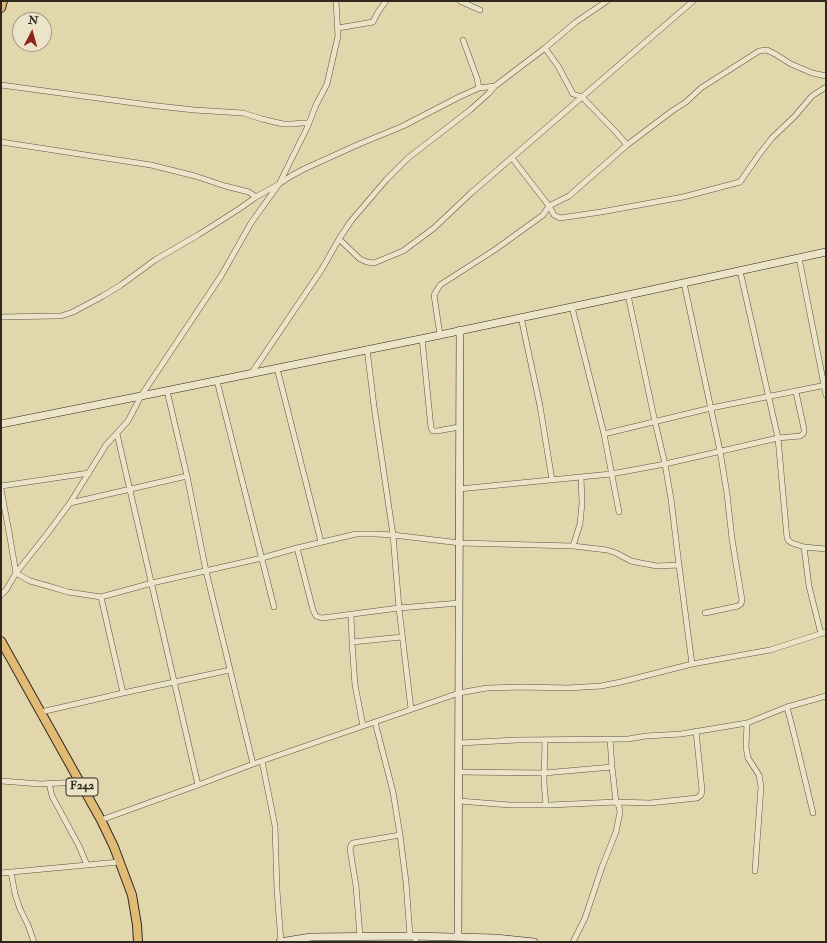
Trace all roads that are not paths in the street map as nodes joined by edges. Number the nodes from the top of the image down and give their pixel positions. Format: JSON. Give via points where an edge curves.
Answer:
{"nodes":[{"id":1,"x":3,"y":1,"type":"edge"},
{"id":2,"x":336,"y":1,"type":"edge"},
{"id":3,"x":386,"y":1,"type":"edge"},
{"id":4,"x":460,"y":1,"type":"edge"},
{"id":5,"x":607,"y":1,"type":"edge"},
{"id":6,"x":693,"y":1,"type":"edge"},
{"id":7,"x":1,"y":8,"type":"edge"},
{"id":8,"x":480,"y":10,"type":"dead end"},
{"id":9,"x":338,"y":28,"type":"junction"},
{"id":10,"x":463,"y":40,"type":"dead end"},
{"id":11,"x":545,"y":48,"type":"junction"},
{"id":12,"x":826,"y":76,"type":"edge"},
{"id":13,"x":1,"y":85,"type":"edge"},
{"id":14,"x":495,"y":86,"type":"junction"},
{"id":15,"x":826,"y":87,"type":"edge"},
{"id":16,"x":479,"y":88,"type":"junction"},
{"id":17,"x":582,"y":97,"type":"junction"},
{"id":18,"x":309,"y":123,"type":"junction"},
{"id":19,"x":1,"y":142,"type":"edge"},
{"id":20,"x":627,"y":145,"type":"junction"},
{"id":21,"x":512,"y":158,"type":"junction"},
{"id":22,"x":279,"y":184,"type":"junction"},
{"id":23,"x":256,"y":197,"type":"junction"},
{"id":24,"x":549,"y":206,"type":"junction"},
{"id":25,"x":339,"y":239,"type":"junction"},
{"id":26,"x":826,"y":252,"type":"edge"},
{"id":27,"x":799,"y":258,"type":"junction"},
{"id":28,"x":740,"y":271,"type":"junction"},
{"id":29,"x":684,"y":283,"type":"junction"},
{"id":30,"x":628,"y":295,"type":"junction"},
{"id":31,"x":572,"y":307,"type":"junction"},
{"id":32,"x":1,"y":317,"type":"edge"},
{"id":33,"x":521,"y":317,"type":"junction"},
{"id":34,"x":460,"y":330,"type":"junction"},
{"id":35,"x":440,"y":335,"type":"junction"},
{"id":36,"x":422,"y":338,"type":"junction"},
{"id":37,"x":367,"y":349,"type":"junction"},
{"id":38,"x":277,"y":368,"type":"junction"},
{"id":39,"x":252,"y":374,"type":"junction"},
{"id":40,"x":217,"y":381,"type":"junction"},
{"id":41,"x":825,"y":386,"type":"edge"},
{"id":42,"x":167,"y":391,"type":"junction"},
{"id":43,"x":796,"y":392,"type":"junction"},
{"id":44,"x":826,"y":395,"type":"edge"},
{"id":45,"x":142,"y":396,"type":"junction"},
{"id":46,"x":769,"y":397,"type":"junction"},
{"id":47,"x":711,"y":408,"type":"junction"},
{"id":48,"x":655,"y":422,"type":"junction"},
{"id":49,"x":1,"y":424,"type":"edge"},
{"id":50,"x":459,"y":427,"type":"junction"},
{"id":51,"x":117,"y":434,"type":"junction"},
{"id":52,"x":604,"y":434,"type":"junction"},
{"id":53,"x":778,"y":438,"type":"junction"},
{"id":54,"x":720,"y":451,"type":"junction"},
{"id":55,"x":665,"y":464,"type":"junction"},
{"id":56,"x":89,"y":473,"type":"junction"},
{"id":57,"x":611,"y":474,"type":"junction"},
{"id":58,"x":187,"y":476,"type":"junction"},
{"id":59,"x":580,"y":477,"type":"junction"},
{"id":60,"x":552,"y":480,"type":"junction"},
{"id":61,"x":1,"y":486,"type":"edge"},
{"id":62,"x":1,"y":489,"type":"edge"},
{"id":63,"x":129,"y":489,"type":"junction"},
{"id":64,"x":459,"y":489,"type":"junction"},
{"id":65,"x":70,"y":503,"type":"junction"},
{"id":66,"x":619,"y":512,"type":"dead end"},
{"id":67,"x":393,"y":535,"type":"junction"},
{"id":68,"x":321,"y":542,"type":"junction"},
{"id":69,"x":460,"y":543,"type":"junction"},
{"id":70,"x":573,"y":546,"type":"junction"},
{"id":71,"x":804,"y":547,"type":"junction"},
{"id":72,"x":297,"y":548,"type":"junction"},
{"id":73,"x":826,"y":549,"type":"edge"},
{"id":74,"x":262,"y":558,"type":"junction"},
{"id":75,"x":679,"y":565,"type":"junction"},
{"id":76,"x":206,"y":571,"type":"junction"},
{"id":77,"x":16,"y":573,"type":"junction"},
{"id":78,"x":152,"y":583,"type":"junction"},
{"id":79,"x":1,"y":595,"type":"edge"},
{"id":80,"x":101,"y":597,"type":"junction"},
{"id":81,"x":459,"y":603,"type":"junction"},
{"id":82,"x":274,"y":607,"type":"dead end"},
{"id":83,"x":399,"y":608,"type":"junction"},
{"id":84,"x":706,"y":613,"type":"dead end"},
{"id":85,"x":351,"y":614,"type":"junction"},
{"id":86,"x":823,"y":633,"type":"edge"},
{"id":87,"x":402,"y":637,"type":"junction"},
{"id":88,"x":1,"y":641,"type":"edge"},
{"id":89,"x":352,"y":642,"type":"junction"},
{"id":90,"x":692,"y":664,"type":"junction"},
{"id":91,"x":230,"y":670,"type":"junction"},
{"id":92,"x":174,"y":682,"type":"junction"},
{"id":93,"x":124,"y":692,"type":"junction"},
{"id":94,"x":459,"y":693,"type":"junction"},
{"id":95,"x":826,"y":696,"type":"edge"},
{"id":96,"x":787,"y":708,"type":"junction"},
{"id":97,"x":411,"y":709,"type":"junction"},
{"id":98,"x":40,"y":712,"type":"junction"},
{"id":99,"x":375,"y":722,"type":"junction"},
{"id":100,"x":747,"y":723,"type":"junction"},
{"id":101,"x":363,"y":726,"type":"junction"},
{"id":102,"x":696,"y":731,"type":"junction"},
{"id":103,"x":610,"y":739,"type":"junction"},
{"id":104,"x":545,"y":740,"type":"junction"},
{"id":105,"x":459,"y":744,"type":"junction"},
{"id":106,"x":262,"y":761,"type":"junction"},
{"id":107,"x":253,"y":764,"type":"junction"},
{"id":108,"x":612,"y":767,"type":"junction"},
{"id":109,"x":459,"y":772,"type":"junction"},
{"id":110,"x":544,"y":773,"type":"junction"},
{"id":111,"x":1,"y":781,"type":"edge"},
{"id":112,"x":80,"y":782,"type":"junction"},
{"id":113,"x":49,"y":783,"type":"junction"},
{"id":114,"x":198,"y":785,"type":"junction"},
{"id":115,"x":459,"y":801,"type":"junction"},
{"id":116,"x":616,"y":802,"type":"junction"},
{"id":117,"x":546,"y":805,"type":"junction"},
{"id":118,"x":813,"y":813,"type":"dead end"},
{"id":119,"x":101,"y":820,"type":"junction"},
{"id":120,"x":400,"y":835,"type":"junction"},
{"id":121,"x":119,"y":862,"type":"junction"},
{"id":122,"x":87,"y":865,"type":"junction"},
{"id":123,"x":755,"y":871,"type":"dead end"},
{"id":124,"x":11,"y":872,"type":"junction"},
{"id":125,"x":1,"y":873,"type":"edge"},
{"id":126,"x":360,"y":936,"type":"junction"},
{"id":127,"x":458,"y":937,"type":"junction"},
{"id":128,"x":414,"y":938,"type":"edge"},
{"id":129,"x":311,"y":940,"type":"edge"},
{"id":130,"x":495,"y":940,"type":"edge"},
{"id":131,"x":34,"y":942,"type":"edge"},
{"id":132,"x":138,"y":942,"type":"edge"},
{"id":133,"x":281,"y":942,"type":"edge"},
{"id":134,"x":534,"y":942,"type":"edge"},
{"id":135,"x":573,"y":942,"type":"edge"}],
"edges":[{"from":1,"to":7,"type":"main road"},
{"from":2,"to":9,"type":"street"},
{"from":3,"to":9,"type":"street","via":[[373,22]]},
{"from":4,"to":8,"type":"street"},
{"from":5,"to":11,"type":"street"},
{"from":6,"to":17,"type":"street"},
{"from":9,"to":18,"type":"street","via":[[327,84]]},
{"from":10,"to":16,"type":"street"},
{"from":11,"to":14,"type":"street"},
{"from":11,"to":17,"type":"street","via":[[573,94]]},
{"from":12,"to":20,"type":"street","via":[[791,64],[767,50],[759,51],[701,88]]},
{"from":13,"to":18,"type":"street","via":[[150,105],[243,113],[283,124]]},
{"from":14,"to":16,"type":"street"},
{"from":14,"to":25,"type":"street","via":[[470,110],[408,158],[351,220]]},
{"from":15,"to":24,"type":"street","via":[[812,96],[772,138],[740,182],[683,197],[568,218],[554,215]]},
{"from":16,"to":22,"type":"street","via":[[403,126],[304,169]]},
{"from":17,"to":20,"type":"street"},
{"from":17,"to":21,"type":"street"},
{"from":18,"to":22,"type":"street"},
{"from":19,"to":23,"type":"street","via":[[151,165],[249,192]]},
{"from":20,"to":24,"type":"street","via":[[569,196]]},
{"from":21,"to":24,"type":"street"},
{"from":21,"to":25,"type":"street","via":[[434,228],[403,251],[374,263],[367,262],[360,259]]},
{"from":22,"to":23,"type":"street"},
{"from":22,"to":45,"type":"street","via":[[251,223],[221,276]]},
{"from":23,"to":32,"type":"street","via":[[198,236],[155,260],[121,285],[73,312],[61,316]]},
{"from":24,"to":35,"type":"street","via":[[543,215],[440,285],[434,295]]},
{"from":25,"to":39,"type":"street"},
{"from":26,"to":27,"type":"street"},
{"from":27,"to":28,"type":"street"},
{"from":27,"to":41,"type":"street"},
{"from":28,"to":29,"type":"street"},
{"from":28,"to":46,"type":"street"},
{"from":29,"to":30,"type":"street"},
{"from":29,"to":47,"type":"street"},
{"from":30,"to":31,"type":"street"},
{"from":30,"to":48,"type":"street"},
{"from":31,"to":33,"type":"street"},
{"from":31,"to":52,"type":"street"},
{"from":33,"to":34,"type":"street"},
{"from":33,"to":60,"type":"street","via":[[540,406]]},
{"from":34,"to":35,"type":"street"},
{"from":34,"to":50,"type":"street"},
{"from":35,"to":36,"type":"street"},
{"from":36,"to":37,"type":"street"},
{"from":36,"to":50,"type":"street","via":[[431,428],[437,431]]},
{"from":37,"to":38,"type":"street"},
{"from":37,"to":67,"type":"street"},
{"from":38,"to":39,"type":"street"},
{"from":38,"to":68,"type":"street"},
{"from":39,"to":40,"type":"street"},
{"from":40,"to":42,"type":"street"},
{"from":40,"to":74,"type":"street"},
{"from":41,"to":43,"type":"street"},
{"from":41,"to":44,"type":"street"},
{"from":42,"to":45,"type":"street"},
{"from":42,"to":58,"type":"street"},
{"from":43,"to":46,"type":"street"},
{"from":43,"to":53,"type":"street","via":[[804,432],[800,436]]},
{"from":45,"to":49,"type":"street"},
{"from":45,"to":51,"type":"street","via":[[128,421]]},
{"from":46,"to":47,"type":"street"},
{"from":46,"to":53,"type":"street"},
{"from":47,"to":48,"type":"street"},
{"from":47,"to":54,"type":"street"},
{"from":48,"to":52,"type":"street"},
{"from":48,"to":55,"type":"street"},
{"from":50,"to":64,"type":"street"},
{"from":51,"to":56,"type":"street","via":[[106,445]]},
{"from":51,"to":63,"type":"street"},
{"from":52,"to":57,"type":"street"},
{"from":53,"to":54,"type":"street"},
{"from":53,"to":71,"type":"street","via":[[787,538],[792,543]]},
{"from":54,"to":55,"type":"street"},
{"from":54,"to":84,"type":"street","via":[[742,604]]},
{"from":55,"to":57,"type":"street"},
{"from":55,"to":75,"type":"street"},
{"from":56,"to":61,"type":"street"},
{"from":56,"to":65,"type":"street"},
{"from":57,"to":59,"type":"street"},
{"from":57,"to":66,"type":"street"},
{"from":58,"to":63,"type":"street"},
{"from":58,"to":76,"type":"street"},
{"from":59,"to":60,"type":"street"},
{"from":59,"to":70,"type":"street","via":[[580,524]]},
{"from":60,"to":64,"type":"street"},
{"from":62,"to":77,"type":"street"},
{"from":63,"to":65,"type":"street"},
{"from":63,"to":78,"type":"street"},
{"from":64,"to":69,"type":"street"},
{"from":65,"to":77,"type":"street"},
{"from":67,"to":68,"type":"street","via":[[356,534]]},
{"from":67,"to":69,"type":"street"},
{"from":67,"to":83,"type":"street"},
{"from":68,"to":72,"type":"street"},
{"from":69,"to":70,"type":"street"},
{"from":69,"to":81,"type":"street"},
{"from":70,"to":75,"type":"street","via":[[607,550],[631,562],[657,566]]},
{"from":71,"to":73,"type":"street"},
{"from":71,"to":86,"type":"street","via":[[809,586]]},
{"from":72,"to":74,"type":"street"},
{"from":72,"to":85,"type":"street","via":[[316,616],[322,618]]},
{"from":74,"to":76,"type":"street"},
{"from":74,"to":82,"type":"street"},
{"from":75,"to":90,"type":"street"},
{"from":76,"to":78,"type":"street"},
{"from":76,"to":91,"type":"street"},
{"from":77,"to":79,"type":"street"},
{"from":77,"to":80,"type":"street","via":[[30,581],[68,592]]},
{"from":78,"to":80,"type":"street"},
{"from":78,"to":92,"type":"street"},
{"from":80,"to":93,"type":"street"},
{"from":81,"to":83,"type":"street"},
{"from":81,"to":94,"type":"street"},
{"from":83,"to":85,"type":"street"},
{"from":83,"to":87,"type":"street"},
{"from":85,"to":89,"type":"street"},
{"from":86,"to":90,"type":"street","via":[[770,650]]},
{"from":87,"to":89,"type":"street"},
{"from":87,"to":97,"type":"street"},
{"from":88,"to":98,"type":"main road","number":"F242"},
{"from":89,"to":101,"type":"street","via":[[355,685]]},
{"from":90,"to":94,"type":"street","via":[[601,686],[487,688]]},
{"from":91,"to":92,"type":"street"},
{"from":91,"to":107,"type":"street"},
{"from":92,"to":93,"type":"street"},
{"from":92,"to":114,"type":"street"},
{"from":93,"to":98,"type":"street"},
{"from":94,"to":97,"type":"street"},
{"from":94,"to":105,"type":"street"},
{"from":95,"to":96,"type":"street"},
{"from":96,"to":100,"type":"street"},
{"from":96,"to":118,"type":"street"},
{"from":97,"to":99,"type":"street"},
{"from":98,"to":112,"type":"main road","number":"F242"},
{"from":99,"to":101,"type":"street"},
{"from":99,"to":120,"type":"street","via":[[393,792]]},
{"from":100,"to":102,"type":"street"},
{"from":100,"to":123,"type":"street","via":[[748,758],[759,775],[761,787]]},
{"from":101,"to":106,"type":"street"},
{"from":102,"to":103,"type":"street"},
{"from":102,"to":116,"type":"street","via":[[701,795],[696,798],[650,803]]},
{"from":103,"to":104,"type":"street"},
{"from":103,"to":108,"type":"street"},
{"from":104,"to":105,"type":"street"},
{"from":104,"to":110,"type":"street"},
{"from":105,"to":109,"type":"street"},
{"from":106,"to":107,"type":"street"},
{"from":106,"to":133,"type":"street","via":[[275,826]]},
{"from":107,"to":114,"type":"street"},
{"from":108,"to":110,"type":"street"},
{"from":108,"to":116,"type":"street"},
{"from":109,"to":110,"type":"street"},
{"from":109,"to":115,"type":"street"},
{"from":110,"to":117,"type":"street"},
{"from":111,"to":113,"type":"street"},
{"from":112,"to":113,"type":"street"},
{"from":112,"to":119,"type":"main road","number":"F242"},
{"from":113,"to":122,"type":"street","via":[[52,796],[80,846]]},
{"from":114,"to":119,"type":"street"},
{"from":115,"to":117,"type":"street"},
{"from":115,"to":127,"type":"street"},
{"from":116,"to":117,"type":"street"},
{"from":116,"to":135,"type":"street","via":[[620,812],[616,832],[585,918]]},
{"from":119,"to":121,"type":"main road","number":"F242"},
{"from":120,"to":126,"type":"street","via":[[351,845]]},
{"from":120,"to":128,"type":"street"},
{"from":121,"to":122,"type":"street"},
{"from":121,"to":132,"type":"main road","number":"F242","via":[[132,894]]},
{"from":122,"to":124,"type":"street"},
{"from":124,"to":125,"type":"street"},
{"from":124,"to":131,"type":"street","via":[[15,894]]},
{"from":126,"to":128,"type":"street"},
{"from":126,"to":129,"type":"street"},
{"from":127,"to":128,"type":"street"},
{"from":127,"to":130,"type":"street"},
{"from":129,"to":133,"type":"street"},
{"from":130,"to":134,"type":"street"}]}
